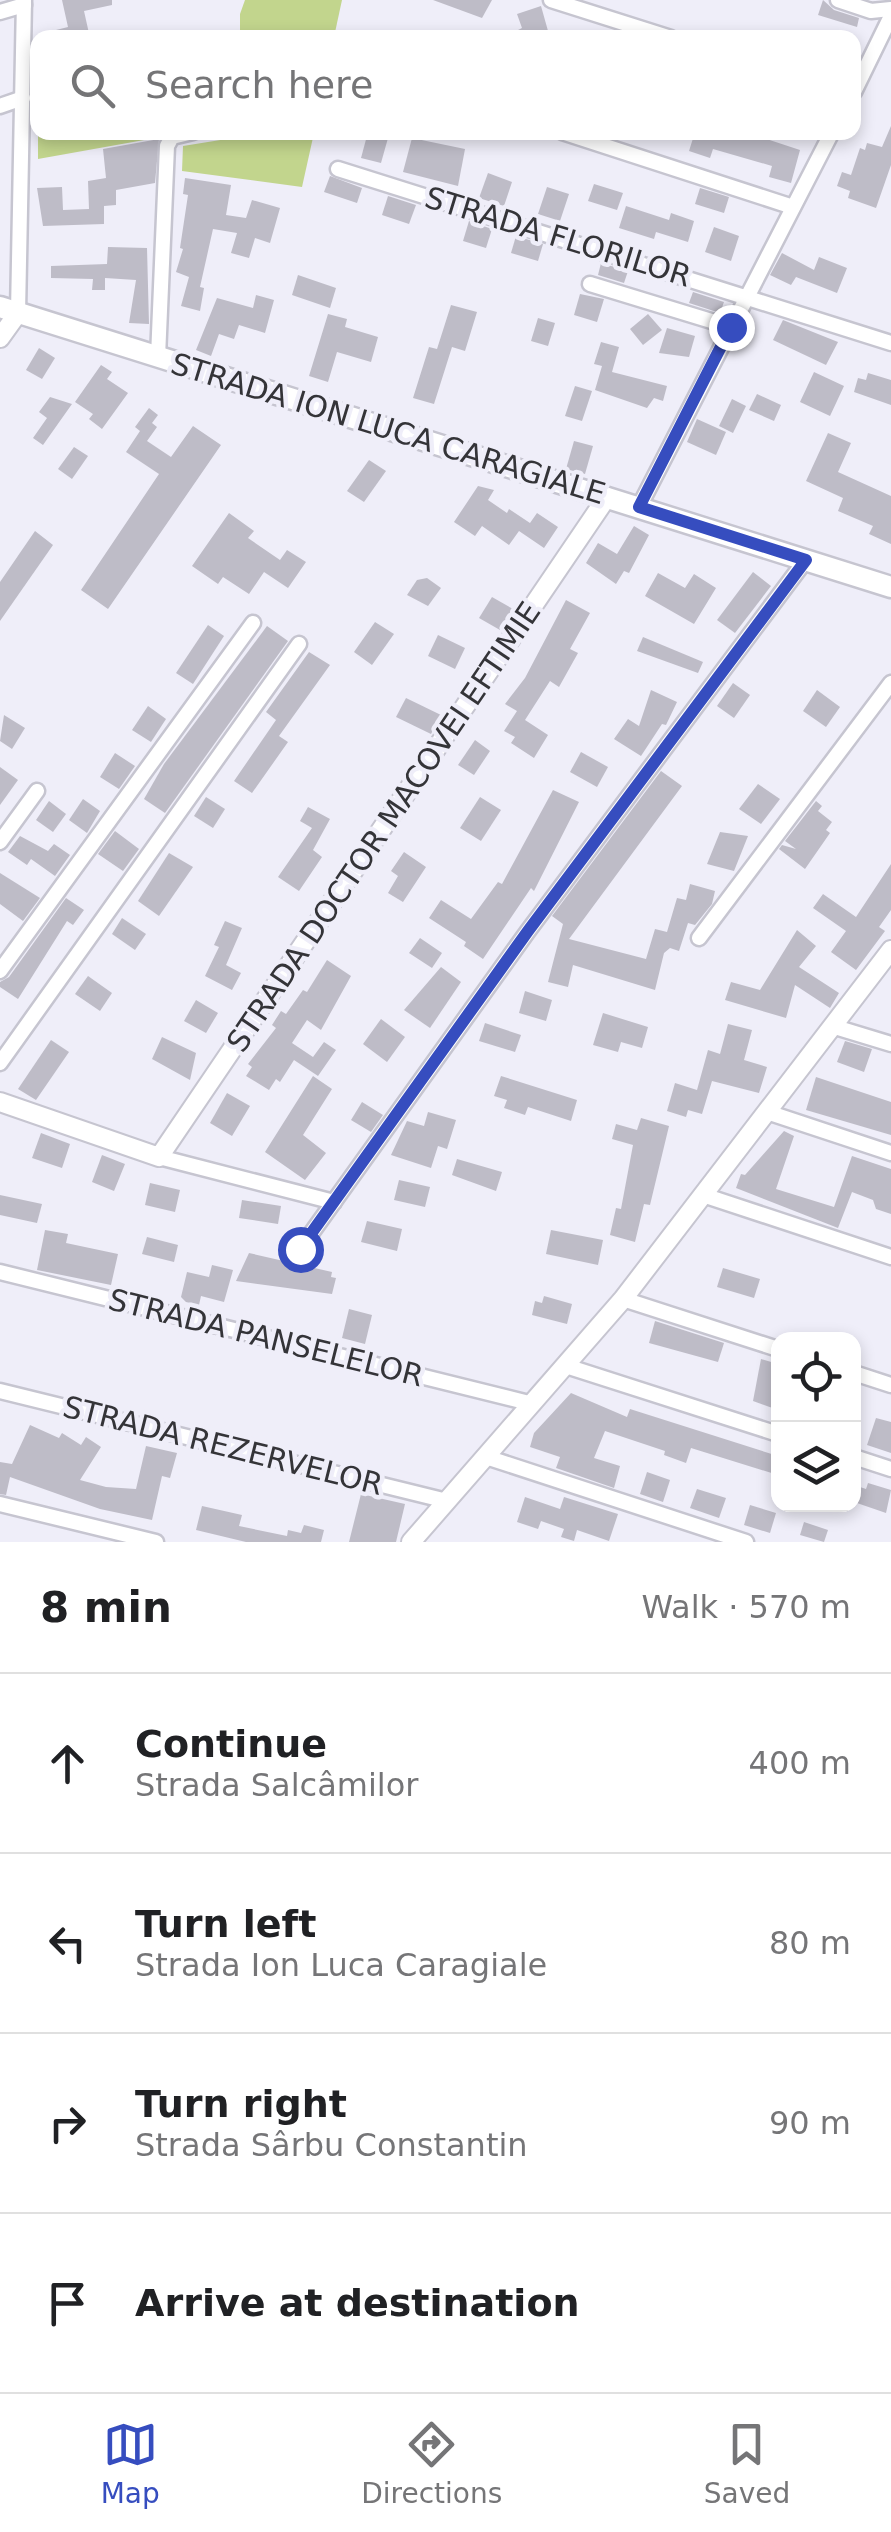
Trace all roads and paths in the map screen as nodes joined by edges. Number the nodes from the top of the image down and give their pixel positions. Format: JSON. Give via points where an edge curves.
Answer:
{"nodes":[{"id":1,"x":551,"y":0,"type":"edge"},
{"id":2,"x":838,"y":0,"type":"edge"},
{"id":3,"x":24,"y":2,"type":"edge"},
{"id":4,"x":890,"y":7,"type":"edge"},
{"id":5,"x":0,"y":12,"type":"edge"},
{"id":6,"x":646,"y":30,"type":"edge"},
{"id":7,"x":861,"y":75,"type":"edge"},
{"id":8,"x":23,"y":98,"type":"junction"},
{"id":9,"x":0,"y":106,"type":"edge"},
{"id":10,"x":171,"y":140,"type":"edge"},
{"id":11,"x":587,"y":140,"type":"edge"},
{"id":12,"x":828,"y":140,"type":"edge"},
{"id":13,"x":338,"y":169,"type":"dead end"},
{"id":14,"x":794,"y":207,"type":"junction"},
{"id":15,"x":590,"y":284,"type":"dead end"},
{"id":16,"x":747,"y":296,"type":"junction"},
{"id":17,"x":7,"y":320,"type":"edge"},
{"id":18,"x":731,"y":327,"type":"junction"},
{"id":19,"x":891,"y":343,"type":"edge"},
{"id":20,"x":158,"y":357,"type":"junction"},
{"id":21,"x":607,"y":496,"type":"junction"},
{"id":22,"x":639,"y":507,"type":"junction"},
{"id":23,"x":806,"y":560,"type":"junction"},
{"id":24,"x":891,"y":587,"type":"edge"},
{"id":25,"x":253,"y":624,"type":"dead end"},
{"id":26,"x":300,"y":644,"type":"dead end"},
{"id":27,"x":891,"y":683,"type":"edge"},
{"id":28,"x":38,"y":791,"type":"dead end"},
{"id":29,"x":0,"y":842,"type":"edge"},
{"id":30,"x":699,"y":938,"type":"dead end"},
{"id":31,"x":891,"y":950,"type":"edge"},
{"id":32,"x":0,"y":972,"type":"edge"},
{"id":33,"x":835,"y":1027,"type":"junction"},
{"id":34,"x":891,"y":1044,"type":"edge"},
{"id":35,"x":0,"y":1063,"type":"edge"},
{"id":36,"x":3,"y":1109,"type":"edge"},
{"id":37,"x":770,"y":1113,"type":"junction"},
{"id":38,"x":891,"y":1152,"type":"edge"},
{"id":39,"x":159,"y":1157,"type":"junction"},
{"id":40,"x":706,"y":1196,"type":"junction"},
{"id":41,"x":334,"y":1202,"type":"junction"},
{"id":42,"x":300,"y":1249,"type":"dead end"},
{"id":43,"x":891,"y":1257,"type":"edge"},
{"id":44,"x":0,"y":1272,"type":"edge"},
{"id":45,"x":623,"y":1299,"type":"junction"},
{"id":46,"x":771,"y":1347,"type":"edge"},
{"id":47,"x":566,"y":1366,"type":"junction"},
{"id":48,"x":861,"y":1375,"type":"edge"},
{"id":49,"x":891,"y":1386,"type":"edge"},
{"id":50,"x":0,"y":1392,"type":"edge"},
{"id":51,"x":533,"y":1404,"type":"junction"},
{"id":52,"x":771,"y":1432,"type":"edge"},
{"id":53,"x":486,"y":1457,"type":"junction"},
{"id":54,"x":861,"y":1459,"type":"edge"},
{"id":55,"x":891,"y":1469,"type":"edge"},
{"id":56,"x":447,"y":1501,"type":"junction"},
{"id":57,"x":0,"y":1504,"type":"edge"},
{"id":58,"x":156,"y":1542,"type":"edge"},
{"id":59,"x":411,"y":1542,"type":"edge"},
{"id":60,"x":746,"y":1542,"type":"edge"}],
"edges":[{"from":1,"to":6,"type":"street"},
{"from":2,"to":4,"type":"street","via":[[871,10]]},
{"from":3,"to":5,"type":"street"},
{"from":3,"to":8,"type":"street"},
{"from":4,"to":7,"type":"street"},
{"from":8,"to":9,"type":"street"},
{"from":8,"to":17,"type":"street"},
{"from":10,"to":20,"type":"street"},
{"from":11,"to":14,"type":"street"},
{"from":12,"to":14,"type":"street"},
{"from":13,"to":16,"type":"street","name":"STRADA FLORILOR"},
{"from":14,"to":16,"type":"street"},
{"from":15,"to":18,"type":"street"},
{"from":16,"to":18,"type":"street"},
{"from":16,"to":19,"type":"street","name":"STRADA FLORILOR"},
{"from":17,"to":20,"type":"main road","name":"STRADA ION LUCA CARAGIALE"},
{"from":18,"to":22,"type":"street"},
{"from":20,"to":21,"type":"main road","name":"STRADA ION LUCA CARAGIALE"},
{"from":21,"to":22,"type":"main road","name":"STRADA ION LUCA CARAGIALE"},
{"from":21,"to":39,"type":"street","name":"STRADA DOCTOR MACOVEI EFTIMIE"},
{"from":22,"to":23,"type":"main road","name":"STRADA ION LUCA CARAGIALE"},
{"from":23,"to":24,"type":"main road","name":"STRADA ION LUCA CARAGIALE"},
{"from":23,"to":41,"type":"street"},
{"from":25,"to":32,"type":"street"},
{"from":26,"to":35,"type":"street"},
{"from":27,"to":30,"type":"street"},
{"from":28,"to":29,"type":"street"},
{"from":31,"to":33,"type":"street"},
{"from":33,"to":34,"type":"street"},
{"from":33,"to":37,"type":"street"},
{"from":36,"to":39,"type":"street"},
{"from":37,"to":38,"type":"street"},
{"from":37,"to":40,"type":"street"},
{"from":39,"to":41,"type":"street"},
{"from":40,"to":43,"type":"street"},
{"from":40,"to":45,"type":"street"},
{"from":41,"to":42,"type":"street"},
{"from":44,"to":51,"type":"street","name":"STRADA PANSELELOR"},
{"from":45,"to":46,"type":"street"},
{"from":45,"to":47,"type":"street"},
{"from":47,"to":51,"type":"street"},
{"from":47,"to":52,"type":"street"},
{"from":48,"to":49,"type":"street"},
{"from":50,"to":56,"type":"street","name":"STRADA REZERVELOR"},
{"from":51,"to":53,"type":"street"},
{"from":53,"to":56,"type":"street"},
{"from":53,"to":60,"type":"street"},
{"from":54,"to":55,"type":"street"},
{"from":56,"to":59,"type":"street"},
{"from":57,"to":58,"type":"street"}]}
